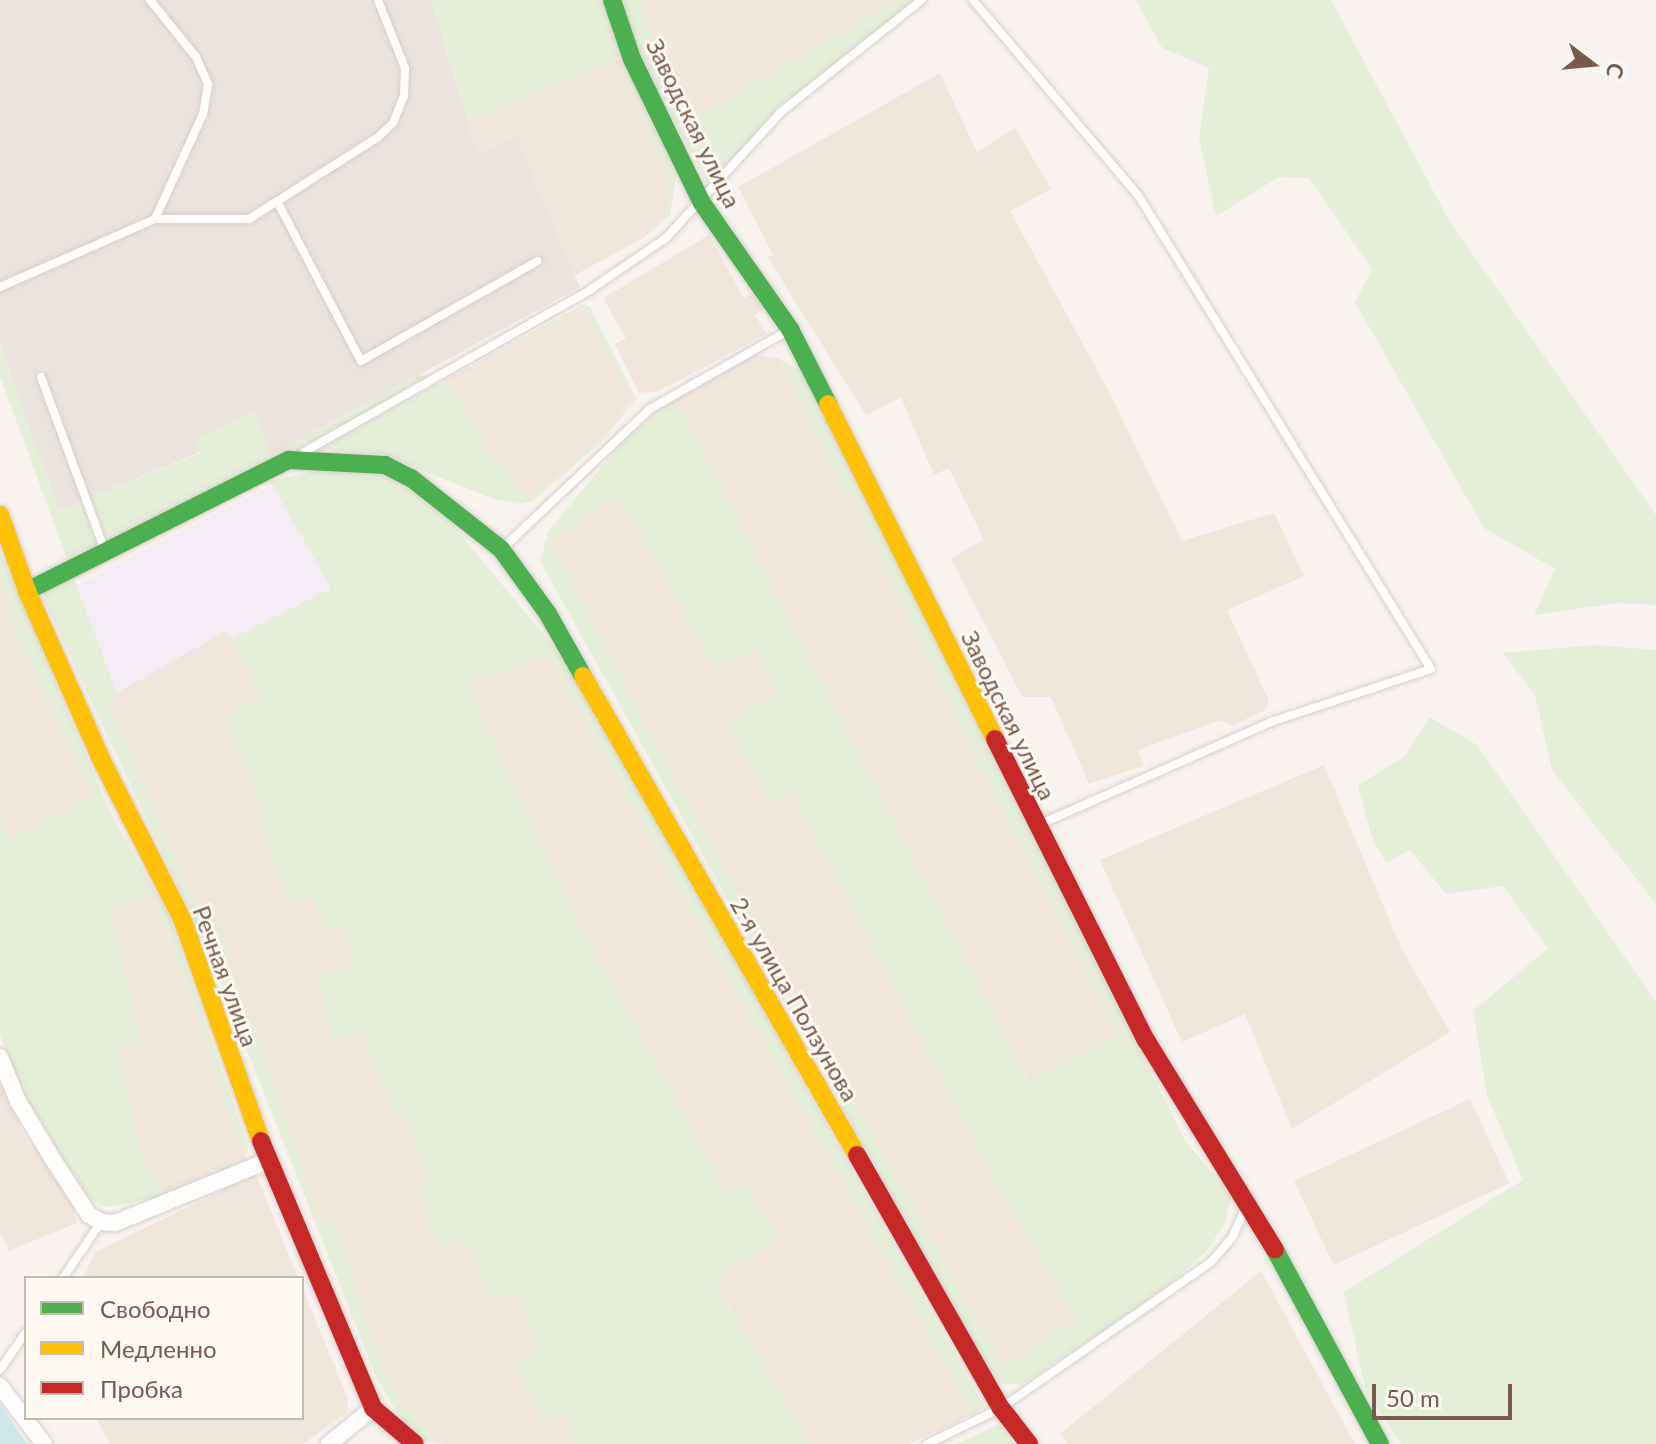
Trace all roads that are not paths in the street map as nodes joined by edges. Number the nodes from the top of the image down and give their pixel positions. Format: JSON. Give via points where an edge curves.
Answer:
{"nodes":[{"id":1,"x":150,"y":0,"type":"edge"},
{"id":2,"x":378,"y":0,"type":"edge"},
{"id":3,"x":612,"y":0,"type":"edge"},
{"id":4,"x":922,"y":0,"type":"edge"},
{"id":5,"x":973,"y":0,"type":"edge"},
{"id":6,"x":278,"y":203,"type":"junction"},
{"id":7,"x":702,"y":203,"type":"junction"},
{"id":8,"x":155,"y":219,"type":"junction"},
{"id":9,"x":538,"y":261,"type":"dead end"},
{"id":10,"x":0,"y":287,"type":"edge"},
{"id":11,"x":790,"y":329,"type":"junction"},
{"id":12,"x":41,"y":377,"type":"dead end"},
{"id":13,"x":289,"y":460,"type":"junction"},
{"id":14,"x":0,"y":515,"type":"edge"},
{"id":15,"x":501,"y":549,"type":"junction"},
{"id":16,"x":105,"y":552,"type":"junction"},
{"id":17,"x":27,"y":591,"type":"junction"},
{"id":18,"x":1037,"y":826,"type":"junction"},
{"id":19,"x":0,"y":1057,"type":"edge"},
{"id":20,"x":268,"y":1161,"type":"junction"},
{"id":21,"x":1249,"y":1201,"type":"junction"},
{"id":22,"x":101,"y":1222,"type":"junction"},
{"id":23,"x":64,"y":1276,"type":"edge"},
{"id":24,"x":24,"y":1335,"type":"edge"},
{"id":25,"x":0,"y":1370,"type":"edge"},
{"id":26,"x":0,"y":1386,"type":"edge"},
{"id":27,"x":373,"y":1408,"type":"junction"},
{"id":28,"x":1001,"y":1408,"type":"junction"},
{"id":29,"x":24,"y":1418,"type":"edge"},
{"id":30,"x":26,"y":1420,"type":"edge"},
{"id":31,"x":44,"y":1444,"type":"edge"},
{"id":32,"x":329,"y":1444,"type":"edge"},
{"id":33,"x":415,"y":1444,"type":"edge"},
{"id":34,"x":927,"y":1444,"type":"edge"},
{"id":35,"x":1029,"y":1444,"type":"edge"},
{"id":36,"x":1380,"y":1444,"type":"edge"}],
"edges":[{"from":1,"to":8,"type":"lane","via":[[196,57],[208,84],[203,114]]},
{"from":2,"to":6,"type":"lane","via":[[405,68],[404,96],[393,123]]},
{"from":3,"to":7,"type":"street","name":"Заводская улица","via":[[632,59]]},
{"from":4,"to":7,"type":"lane","via":[[781,112]]},
{"from":5,"to":18,"type":"lane","via":[[1138,195],[1431,669],[1271,722]]},
{"from":6,"to":8,"type":"lane","via":[[249,219]]},
{"from":6,"to":9,"type":"lane","via":[[361,361]]},
{"from":7,"to":11,"type":"street","name":"Заводская улица"},
{"from":7,"to":13,"type":"lane","via":[[666,238],[590,290]]},
{"from":8,"to":10,"type":"lane"},
{"from":11,"to":15,"type":"lane","via":[[650,409]]},
{"from":11,"to":18,"type":"street","name":"Заводская улица"},
{"from":12,"to":16,"type":"lane"},
{"from":13,"to":15,"type":"street","name":"2-я улица Ползунова","via":[[385,465],[411,478]]},
{"from":13,"to":16,"type":"street"},
{"from":14,"to":17,"type":"street","name":"Речная улица"},
{"from":15,"to":28,"type":"street","name":"2-я улица Ползунова","via":[[548,614]]},
{"from":16,"to":17,"type":"street"},
{"from":17,"to":20,"type":"street","name":"Речная улица","via":[[103,763],[183,921]]},
{"from":18,"to":21,"type":"street","name":"Заводская улица","via":[[1146,1040]]},
{"from":19,"to":22,"type":"street","via":[[18,1101],[52,1158],[89,1215]]},
{"from":20,"to":22,"type":"street","via":[[115,1223]]},
{"from":20,"to":27,"type":"street","name":"Речная улица"},
{"from":21,"to":28,"type":"lane","via":[[1232,1238],[1211,1262]]},
{"from":21,"to":36,"type":"street","name":"Заводская улица"},
{"from":22,"to":23,"type":"lane"},
{"from":24,"to":25,"type":"lane"},
{"from":26,"to":29,"type":"street"},
{"from":27,"to":32,"type":"street"},
{"from":27,"to":33,"type":"street","name":"Речная улица"},
{"from":28,"to":34,"type":"lane"},
{"from":28,"to":35,"type":"street","name":"2-я улица Ползунова"},
{"from":30,"to":31,"type":"street"}]}
